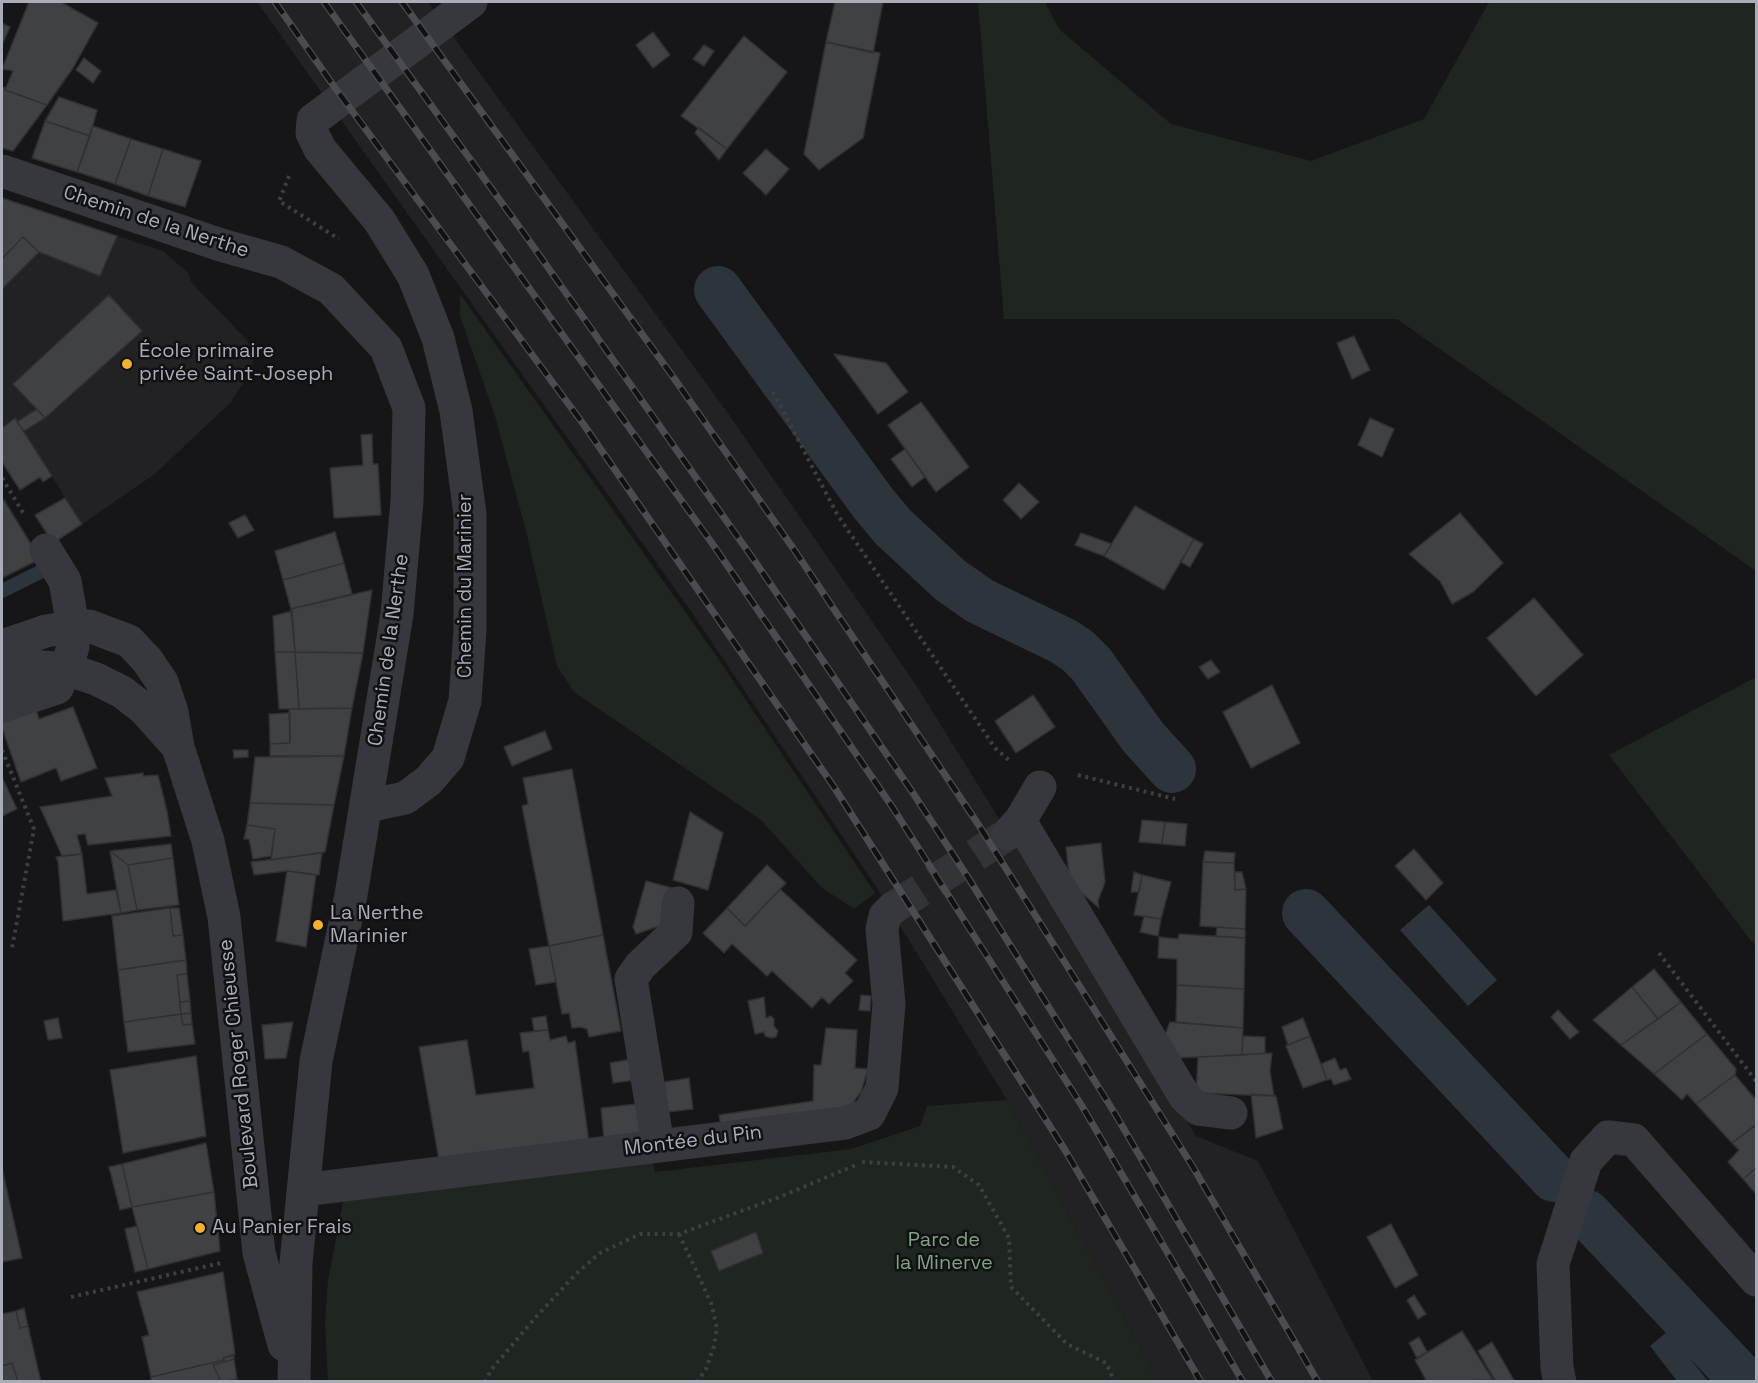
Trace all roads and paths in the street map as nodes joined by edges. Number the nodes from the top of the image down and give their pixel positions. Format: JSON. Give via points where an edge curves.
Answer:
{"nodes":[{"id":1,"x":471,"y":2,"type":"edge"},
{"id":2,"x":2,"y":171,"type":"edge"},
{"id":3,"x":773,"y":392,"type":"dead end"},
{"id":4,"x":46,"y":550,"type":"dead end"},
{"id":5,"x":71,"y":627,"type":"junction"},
{"id":6,"x":2,"y":646,"type":"edge"},
{"id":7,"x":66,"y":669,"type":"junction"},
{"id":8,"x":2,"y":672,"type":"edge"},
{"id":9,"x":2,"y":706,"type":"edge"},
{"id":10,"x":178,"y":747,"type":"junction"},
{"id":11,"x":2,"y":750,"type":"edge"},
{"id":12,"x":1040,"y":787,"type":"junction"},
{"id":13,"x":1175,"y":799,"type":"dead end"},
{"id":14,"x":367,"y":807,"type":"junction"},
{"id":15,"x":678,"y":903,"type":"dead end"},
{"id":16,"x":893,"y":908,"type":"tunnel mouth"},
{"id":17,"x":12,"y":948,"type":"dead end"},
{"id":18,"x":1659,"y":953,"type":"dead end"},
{"id":19,"x":1756,"y":1081,"type":"edge"},
{"id":20,"x":1231,"y":1113,"type":"dead end"},
{"id":21,"x":658,"y":1145,"type":"junction"},
{"id":22,"x":303,"y":1190,"type":"junction"},
{"id":23,"x":679,"y":1234,"type":"junction"},
{"id":24,"x":221,"y":1263,"type":"dead end"},
{"id":25,"x":1756,"y":1280,"type":"edge"},
{"id":26,"x":71,"y":1297,"type":"dead end"},
{"id":27,"x":294,"y":1382,"type":"edge"},
{"id":28,"x":485,"y":1382,"type":"edge"},
{"id":29,"x":697,"y":1382,"type":"edge"},
{"id":30,"x":1115,"y":1382,"type":"edge"},
{"id":31,"x":1560,"y":1382,"type":"edge"}],
"edges":[{"from":1,"to":14,"type":"street","name":"Chemin du Marinier","via":[[313,120],[312,133],[320,149],[379,220],[413,275],[438,338],[456,411],[470,514],[470,630],[465,701],[448,758],[428,781],[405,798]]},
{"from":2,"to":14,"type":"street","name":"Chemin de la Nerthe","via":[[281,262],[331,289],[386,348],[409,408],[407,501],[398,614]]},
{"from":3,"to":12,"type":"path","via":[[837,514],[994,748]]},
{"from":4,"to":5,"type":"street","via":[[65,580]]},
{"from":5,"to":6,"type":"street","name":"Boulevard Roger Chieusse"},
{"from":5,"to":7,"type":"street","via":[[73,647]]},
{"from":5,"to":10,"type":"street","name":"Boulevard Roger Chieusse","via":[[89,626],[129,641],[147,660],[162,682]]},
{"from":7,"to":8,"type":"street","name":"Boulevard Roger Chieusse","via":[[31,666]]},
{"from":7,"to":9,"type":"street","via":[[57,688]]},
{"from":7,"to":10,"type":"street","name":"Boulevard Roger Chieusse","via":[[96,678],[122,692],[144,709]]},
{"from":10,"to":27,"type":"street","name":"Boulevard Roger Chieusse","via":[[208,842],[224,917],[259,1253]]},
{"from":11,"to":17,"type":"path","via":[[34,829]]},
{"from":12,"to":13,"type":"path","via":[[1078,775]]},
{"from":12,"to":20,"type":"street","via":[[1014,827],[1185,1097],[1198,1109]]},
{"from":14,"to":22,"type":"street","name":"Chemin de la Nerthe","via":[[316,1061]]},
{"from":15,"to":21,"type":"street","via":[[676,932],[631,979]]},
{"from":16,"to":21,"type":"street","name":"Montée du Pin","via":[[885,916],[882,929],[890,1004],[882,1089],[869,1114],[845,1123]]},
{"from":18,"to":19,"type":"path"},
{"from":21,"to":22,"type":"street","name":"Montée du Pin"},
{"from":22,"to":27,"type":"street","name":"Chemin de la Nerthe","via":[[296,1263]]},
{"from":23,"to":28,"type":"path","via":[[640,1234],[600,1253],[535,1318]]},
{"from":23,"to":29,"type":"path","via":[[711,1303],[717,1328],[706,1369]]},
{"from":23,"to":30,"type":"path","via":[[862,1162],[953,1167],[978,1185],[1009,1238],[1011,1287],[1067,1344],[1106,1363]]},
{"from":24,"to":26,"type":"path"},
{"from":25,"to":31,"type":"street","via":[[1635,1140],[1608,1137],[1586,1161],[1553,1264]]}]}
